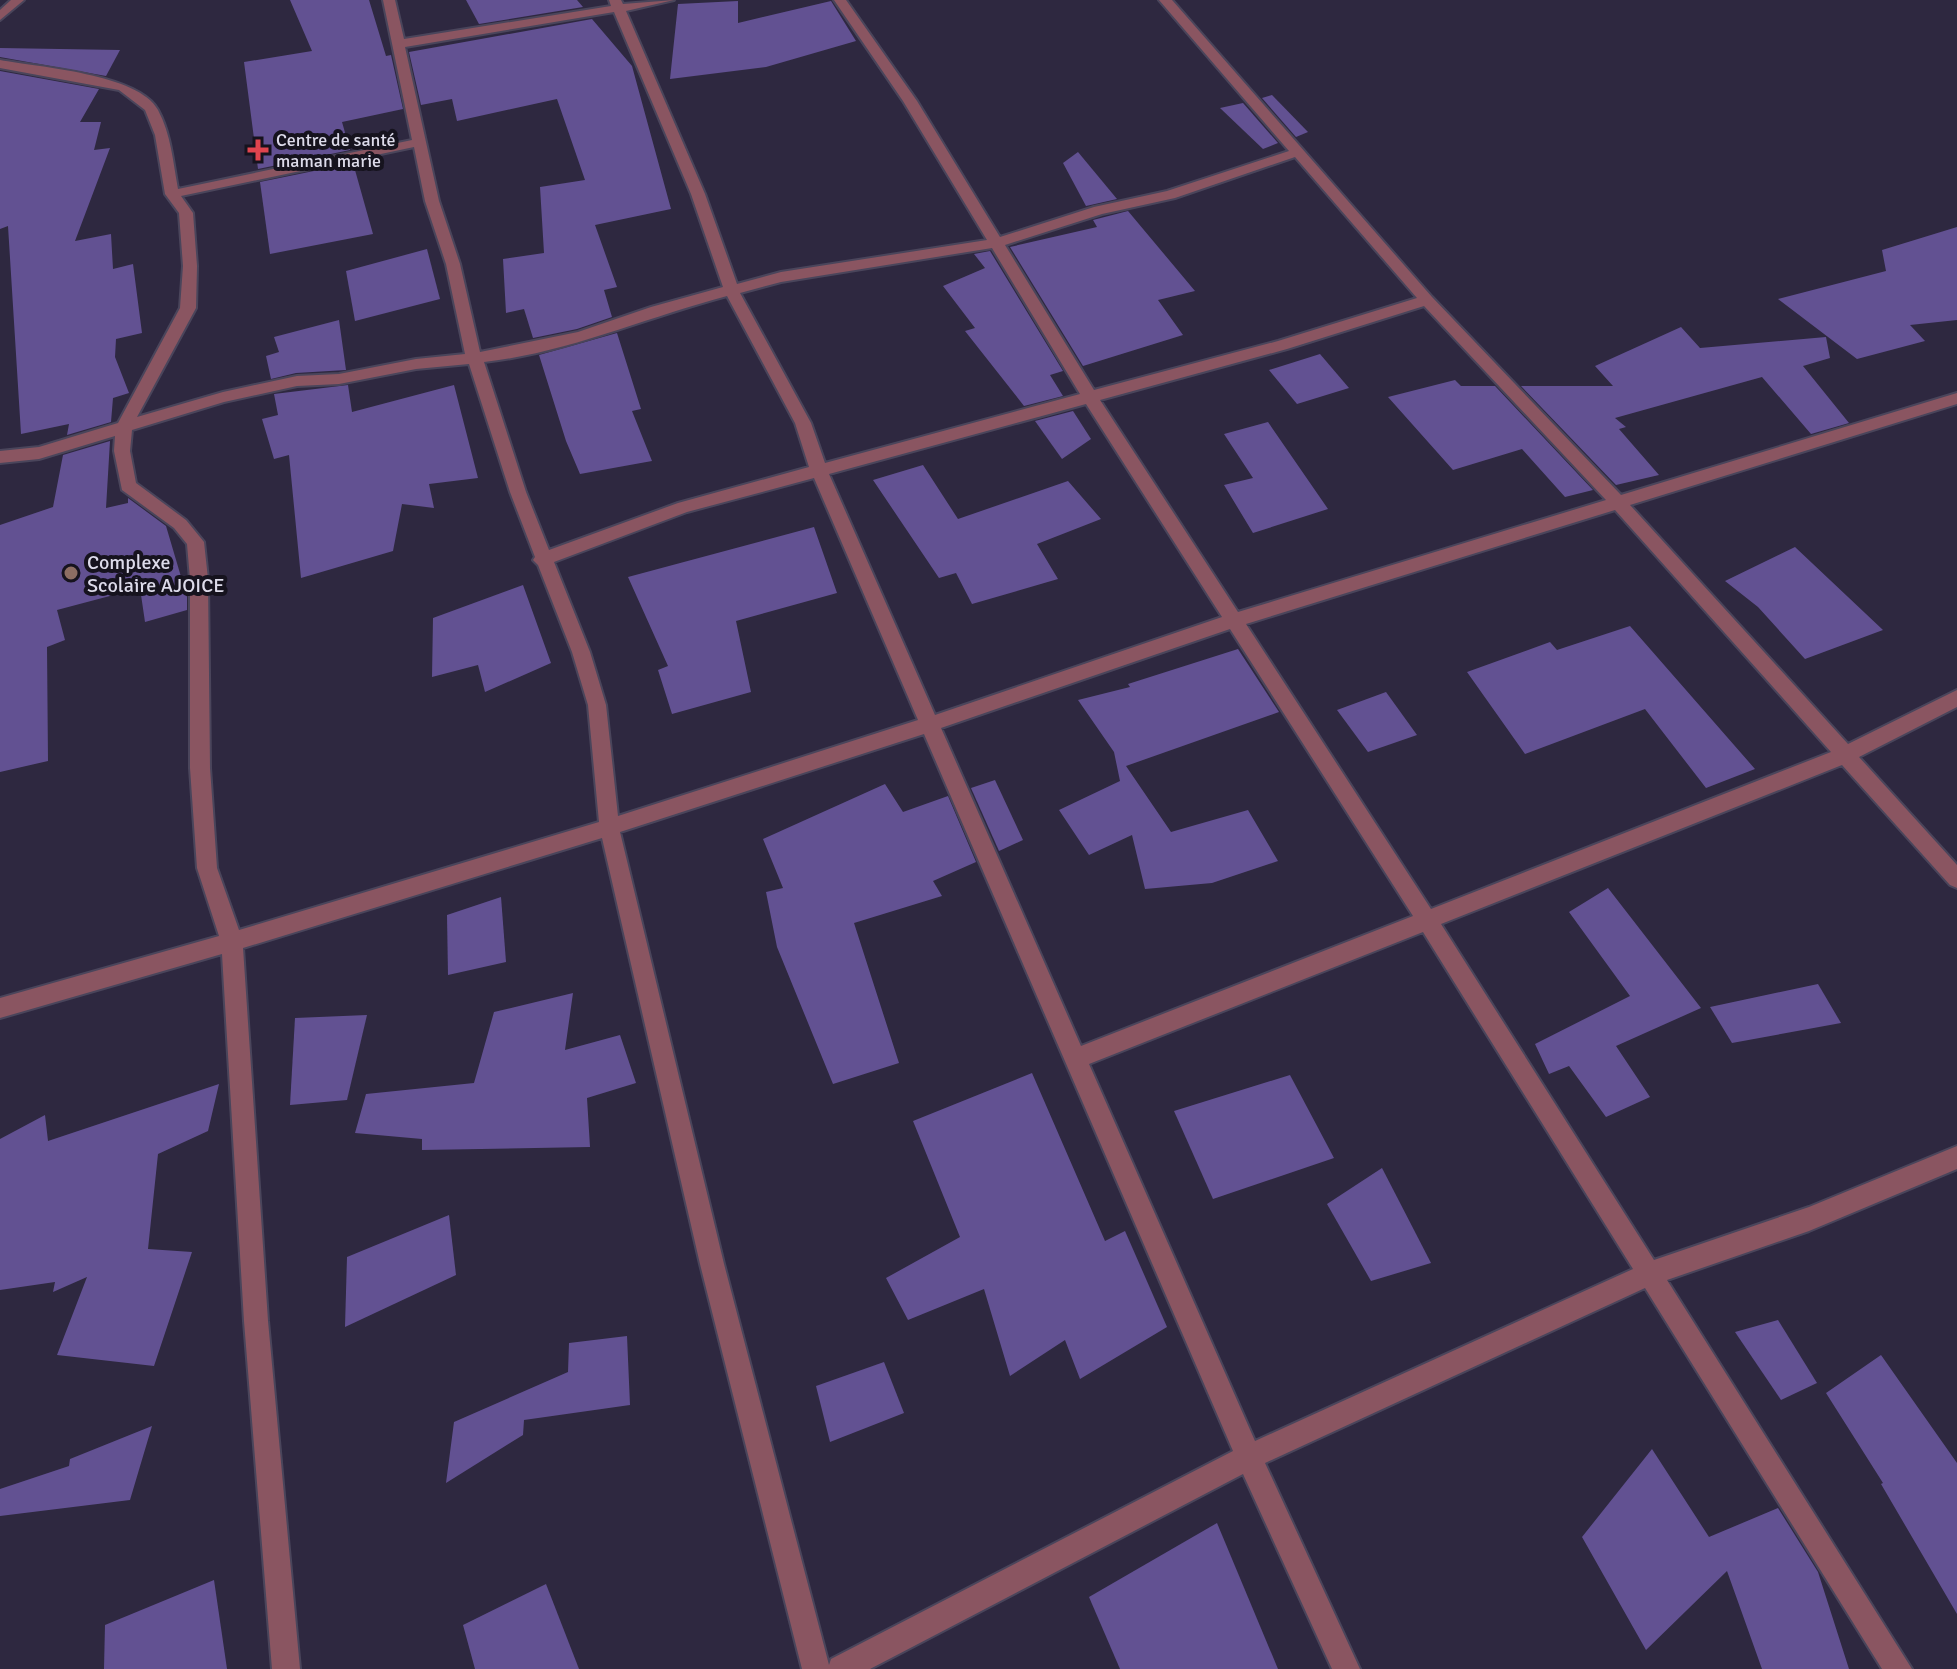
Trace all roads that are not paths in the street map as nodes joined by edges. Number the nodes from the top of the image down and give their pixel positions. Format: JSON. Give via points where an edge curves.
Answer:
{"nodes":[{"id":1,"x":18,"y":0,"type":"edge"},
{"id":2,"x":389,"y":0,"type":"edge"},
{"id":3,"x":668,"y":0,"type":"edge"},
{"id":4,"x":840,"y":0,"type":"edge"},
{"id":5,"x":1165,"y":0,"type":"edge"},
{"id":6,"x":617,"y":4,"type":"edge"},
{"id":7,"x":0,"y":16,"type":"edge"},
{"id":8,"x":398,"y":44,"type":"junction"},
{"id":9,"x":0,"y":64,"type":"edge"},
{"id":10,"x":420,"y":142,"type":"junction"},
{"id":11,"x":1298,"y":152,"type":"junction"},
{"id":12,"x":172,"y":194,"type":"junction"},
{"id":13,"x":996,"y":243,"type":"junction"},
{"id":14,"x":731,"y":289,"type":"junction"},
{"id":15,"x":1427,"y":300,"type":"junction"},
{"id":16,"x":475,"y":360,"type":"junction"},
{"id":17,"x":1090,"y":397,"type":"junction"},
{"id":18,"x":1957,"y":398,"type":"edge"},
{"id":19,"x":124,"y":427,"type":"junction"},
{"id":20,"x":0,"y":457,"type":"edge"},
{"id":21,"x":819,"y":471,"type":"junction"},
{"id":22,"x":1617,"y":501,"type":"junction"},
{"id":23,"x":542,"y":560,"type":"junction"},
{"id":24,"x":1233,"y":621,"type":"junction"},
{"id":25,"x":1957,"y":698,"type":"edge"},
{"id":26,"x":930,"y":724,"type":"junction"},
{"id":27,"x":1843,"y":756,"type":"junction"},
{"id":28,"x":609,"y":827,"type":"junction"},
{"id":29,"x":1957,"y":879,"type":"edge"},
{"id":30,"x":1428,"y":922,"type":"junction"},
{"id":31,"x":232,"y":942,"type":"junction"},
{"id":32,"x":0,"y":1008,"type":"edge"},
{"id":33,"x":1076,"y":1059,"type":"junction"},
{"id":34,"x":1957,"y":1157,"type":"edge"},
{"id":35,"x":1649,"y":1274,"type":"junction"},
{"id":36,"x":1249,"y":1457,"type":"junction"},
{"id":37,"x":286,"y":1669,"type":"edge"},
{"id":38,"x":816,"y":1669,"type":"edge"},
{"id":39,"x":841,"y":1669,"type":"edge"},
{"id":40,"x":1346,"y":1669,"type":"edge"},
{"id":41,"x":1898,"y":1669,"type":"edge"}],
"edges":[{"from":1,"to":7,"type":"street"},
{"from":2,"to":8,"type":"street"},
{"from":3,"to":6,"type":"street"},
{"from":4,"to":13,"type":"street","via":[[910,101]]},
{"from":5,"to":11,"type":"street"},
{"from":6,"to":8,"type":"street"},
{"from":6,"to":14,"type":"street","via":[[698,194]]},
{"from":8,"to":10,"type":"street"},
{"from":9,"to":12,"type":"street","via":[[123,87],[151,108],[162,135]]},
{"from":10,"to":12,"type":"street"},
{"from":10,"to":16,"type":"street"},
{"from":11,"to":13,"type":"street","via":[[1170,195],[1099,210]]},
{"from":11,"to":15,"type":"street"},
{"from":12,"to":19,"type":"street","via":[[186,213],[188,308]]},
{"from":13,"to":14,"type":"street"},
{"from":13,"to":17,"type":"street"},
{"from":14,"to":16,"type":"street","via":[[582,336]]},
{"from":14,"to":21,"type":"street","via":[[803,423]]},
{"from":15,"to":17,"type":"street"},
{"from":15,"to":22,"type":"street"},
{"from":16,"to":19,"type":"street","via":[[297,381]]},
{"from":16,"to":23,"type":"street"},
{"from":17,"to":21,"type":"street"},
{"from":17,"to":24,"type":"street"},
{"from":18,"to":22,"type":"street"},
{"from":19,"to":20,"type":"street","via":[[39,453]]},
{"from":19,"to":31,"type":"street","via":[[128,486],[180,524],[195,542],[207,868]]},
{"from":21,"to":23,"type":"street","via":[[684,507]]},
{"from":21,"to":26,"type":"street"},
{"from":22,"to":24,"type":"street"},
{"from":22,"to":27,"type":"street"},
{"from":23,"to":28,"type":"street","via":[[597,705]]},
{"from":24,"to":26,"type":"street"},
{"from":24,"to":30,"type":"street"},
{"from":25,"to":27,"type":"street"},
{"from":26,"to":28,"type":"street"},
{"from":26,"to":33,"type":"street"},
{"from":27,"to":29,"type":"street"},
{"from":27,"to":30,"type":"street"},
{"from":28,"to":31,"type":"street"},
{"from":28,"to":38,"type":"street","via":[[712,1264]]},
{"from":30,"to":33,"type":"street"},
{"from":30,"to":35,"type":"street"},
{"from":31,"to":32,"type":"street"},
{"from":31,"to":37,"type":"street","via":[[256,1321]]},
{"from":33,"to":36,"type":"street"},
{"from":34,"to":35,"type":"street","via":[[1809,1219]]},
{"from":35,"to":36,"type":"street"},
{"from":35,"to":41,"type":"street"},
{"from":36,"to":39,"type":"street"},
{"from":36,"to":40,"type":"street"}]}
